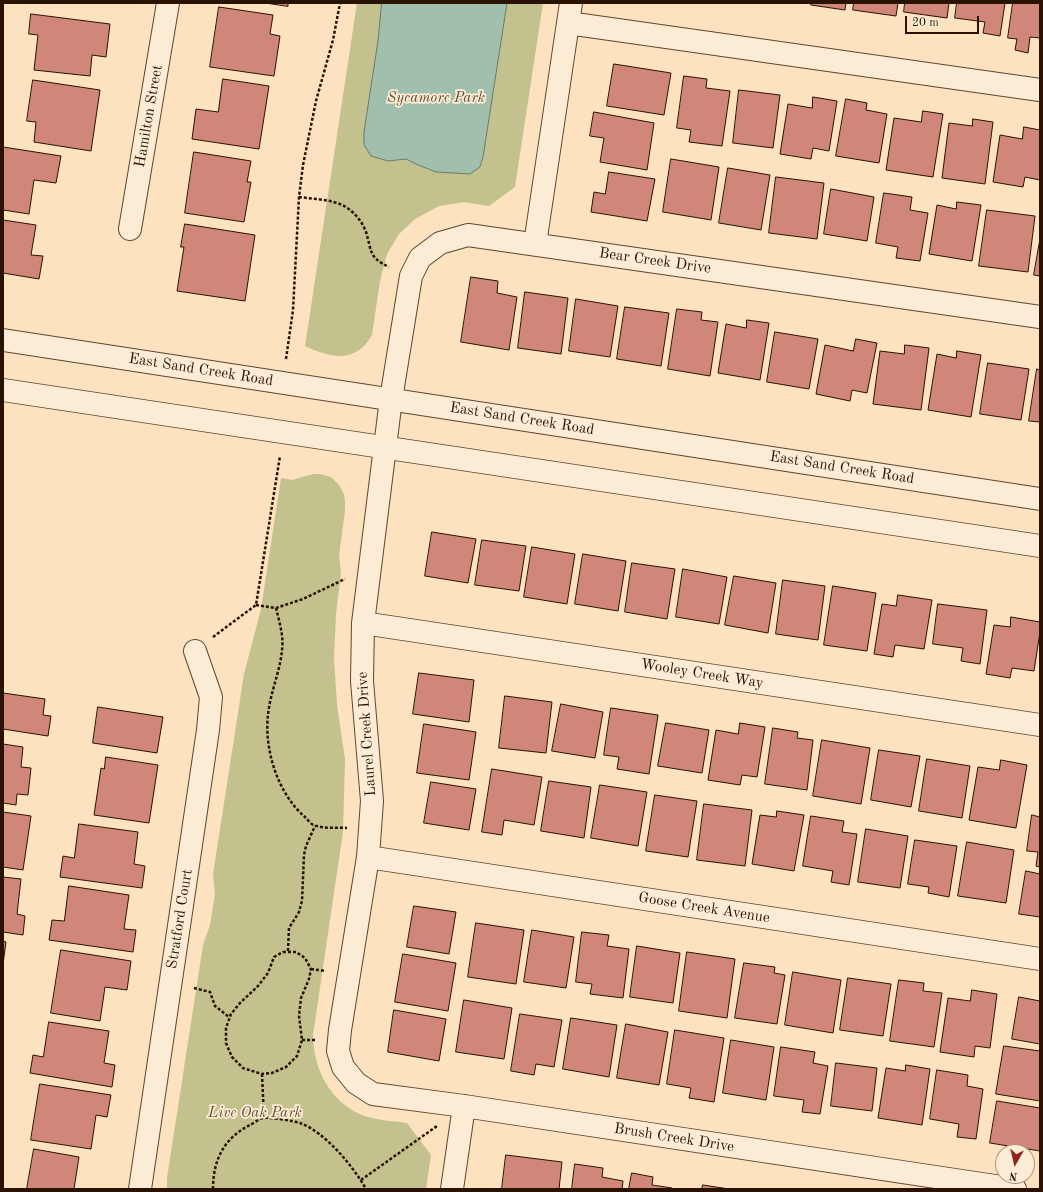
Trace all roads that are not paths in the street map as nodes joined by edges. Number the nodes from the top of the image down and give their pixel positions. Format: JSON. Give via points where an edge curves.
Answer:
{"nodes":[{"id":1,"x":168,"y":3,"type":"edge"},
{"id":2,"x":569,"y":13,"type":"edge"},
{"id":3,"x":1040,"y":90,"type":"edge"},
{"id":4,"x":130,"y":229,"type":"dead end"},
{"id":5,"x":535,"y":244,"type":"junction"},
{"id":6,"x":1040,"y":317,"type":"edge"},
{"id":7,"x":3,"y":340,"type":"edge"},
{"id":8,"x":3,"y":390,"type":"edge"},
{"id":9,"x":391,"y":399,"type":"junction"},
{"id":10,"x":385,"y":448,"type":"junction"},
{"id":11,"x":1040,"y":499,"type":"edge"},
{"id":12,"x":1040,"y":546,"type":"edge"},
{"id":13,"x":363,"y":623,"type":"junction"},
{"id":14,"x":194,"y":650,"type":"road end"},
{"id":15,"x":1040,"y":725,"type":"edge"},
{"id":16,"x":368,"y":857,"type":"junction"},
{"id":17,"x":1040,"y":959,"type":"edge"},
{"id":18,"x":343,"y":1067,"type":"joint"},
{"id":19,"x":464,"y":1106,"type":"junction"},
{"id":20,"x":140,"y":1189,"type":"edge"},
{"id":21,"x":452,"y":1189,"type":"edge"},
{"id":22,"x":1015,"y":1189,"type":"edge"}],
"edges":[{"from":1,"to":4,"type":"street","name":"Hamilton Street"},
{"from":2,"to":3,"type":"street"},
{"from":2,"to":5,"type":"street"},
{"from":5,"to":6,"type":"street","name":"Bear Creek Drive"},
{"from":5,"to":9,"type":"street","name":"Bear Creek Drive","via":[[468,234],[440,242],[420,258],[411,276]]},
{"from":7,"to":9,"type":"street","name":"East Sand Creek Road"},
{"from":8,"to":10,"type":"street"},
{"from":9,"to":10,"type":"street","name":"Laurel Creek Drive"},
{"from":9,"to":11,"type":"street","name":"East Sand Creek Road"},
{"from":10,"to":12,"type":"street"},
{"from":10,"to":13,"type":"street","name":"Laurel Creek Drive"},
{"from":13,"to":15,"type":"street","name":"Wooley Creek Way"},
{"from":13,"to":16,"type":"street","name":"Laurel Creek Drive","via":[[362,681],[372,801]]},
{"from":14,"to":20,"type":"street","name":"Stratford Court","via":[[211,696],[208,730]]},
{"from":16,"to":17,"type":"street","name":"Goose Creek Avenue"},
{"from":16,"to":18,"type":"street","name":"Laurel Creek Drive","via":[[340,1030],[338,1051]]},
{"from":18,"to":19,"type":"street","name":"Brush Creek Drive","via":[[356,1083],[373,1094]]},
{"from":19,"to":21,"type":"street"},
{"from":19,"to":22,"type":"street","name":"Brush Creek Drive"}]}
